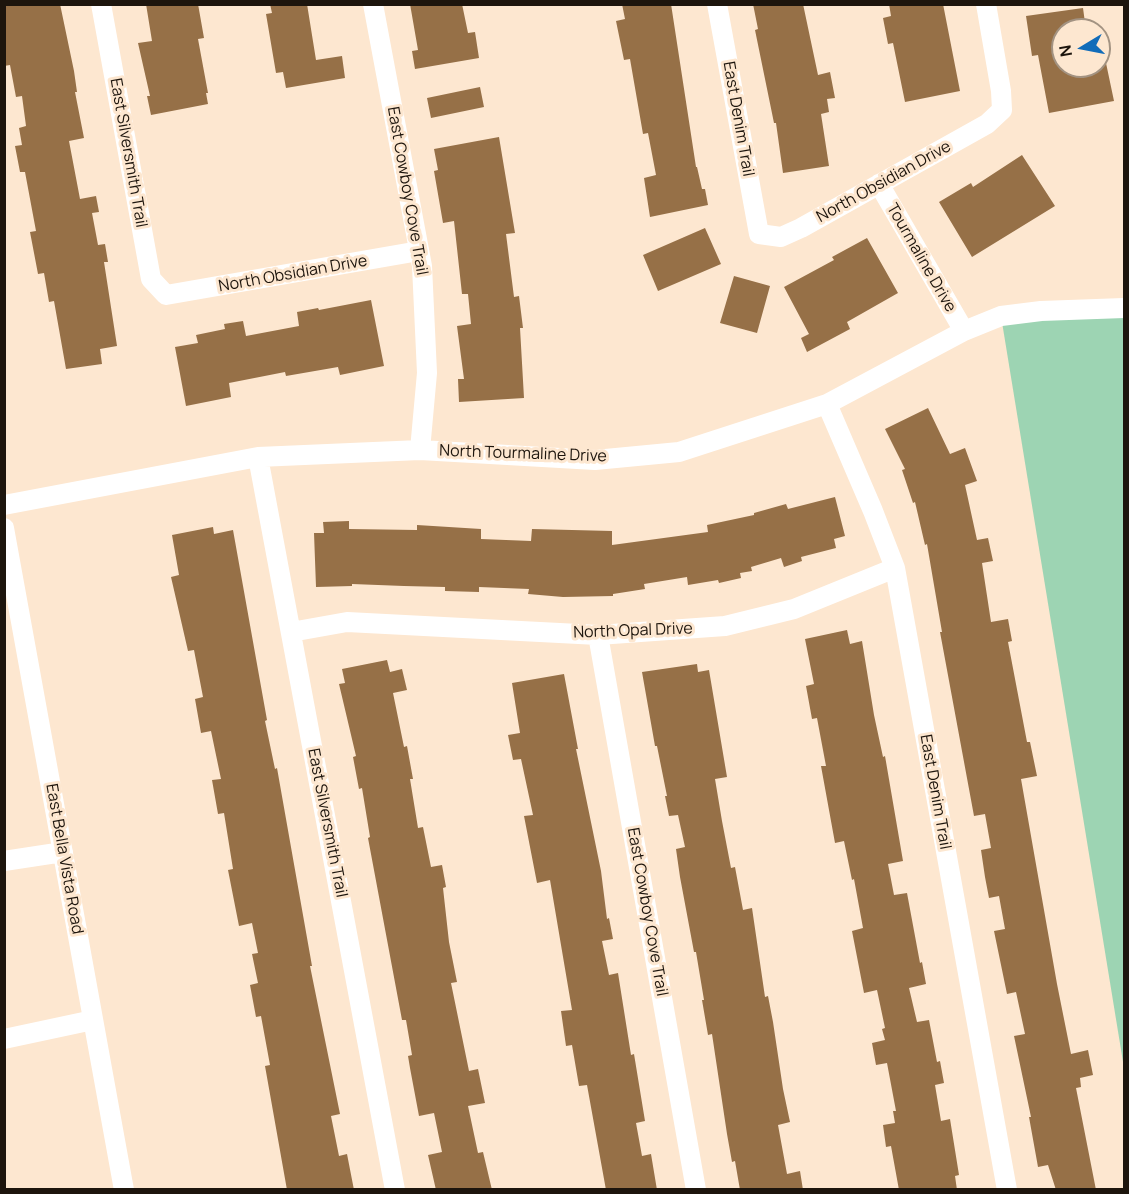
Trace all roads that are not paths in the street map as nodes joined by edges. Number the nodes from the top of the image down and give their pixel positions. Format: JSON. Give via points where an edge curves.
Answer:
{"nodes":[{"id":1,"x":101,"y":4,"type":"edge"},
{"id":2,"x":373,"y":4,"type":"edge"},
{"id":3,"x":717,"y":4,"type":"edge"},
{"id":4,"x":986,"y":4,"type":"edge"},
{"id":5,"x":879,"y":184,"type":"junction"},
{"id":6,"x":759,"y":234,"type":"joint"},
{"id":7,"x":419,"y":252,"type":"junction"},
{"id":8,"x":166,"y":296,"type":"joint"},
{"id":9,"x":1125,"y":308,"type":"edge"},
{"id":10,"x":964,"y":331,"type":"junction"},
{"id":11,"x":827,"y":404,"type":"junction"},
{"id":12,"x":420,"y":450,"type":"junction"},
{"id":13,"x":258,"y":457,"type":"junction"},
{"id":14,"x":4,"y":506,"type":"edge"},
{"id":15,"x":4,"y":528,"type":"edge"},
{"id":16,"x":895,"y":568,"type":"junction"},
{"id":17,"x":291,"y":632,"type":"junction"},
{"id":18,"x":598,"y":635,"type":"junction"},
{"id":19,"x":63,"y":852,"type":"junction"},
{"id":20,"x":4,"y":861,"type":"edge"},
{"id":21,"x":93,"y":1020,"type":"junction"},
{"id":22,"x":4,"y":1039,"type":"edge"},
{"id":23,"x":123,"y":1189,"type":"edge"},
{"id":24,"x":395,"y":1190,"type":"edge"},
{"id":25,"x":696,"y":1190,"type":"edge"},
{"id":26,"x":1007,"y":1190,"type":"edge"}],
"edges":[{"from":1,"to":8,"type":"street","name":"East Silversmith Trail","via":[[152,279]]},
{"from":2,"to":7,"type":"street","name":"East Cowboy Cove Trail"},
{"from":3,"to":6,"type":"street","name":"East Denim Trail"},
{"from":4,"to":5,"type":"street","name":"North Obsidian Drive","via":[[1002,110],[987,123]]},
{"from":5,"to":6,"type":"street","name":"North Obsidian Drive","via":[[781,237]]},
{"from":5,"to":10,"type":"street","name":"Tourmaline Drive"},
{"from":7,"to":8,"type":"street","name":"North Obsidian Drive"},
{"from":7,"to":12,"type":"street","name":"East Cowboy Cove Trail","via":[[427,373]]},
{"from":9,"to":10,"type":"street","name":"North Tourmaline Drive","via":[[1002,316]]},
{"from":10,"to":11,"type":"street","name":"North Tourmaline Drive"},
{"from":11,"to":12,"type":"street","name":"North Tourmaline Drive","via":[[679,452],[595,460]]},
{"from":11,"to":16,"type":"street","name":"East Denim Trail"},
{"from":12,"to":13,"type":"street","name":"North Tourmaline Drive"},
{"from":13,"to":14,"type":"street","name":"North Tourmaline Drive"},
{"from":13,"to":17,"type":"street","name":"East Silversmith Trail"},
{"from":15,"to":19,"type":"street","name":"East Bella Vista Road"},
{"from":16,"to":18,"type":"street","name":"North Opal Drive","via":[[794,609],[725,626]]},
{"from":16,"to":26,"type":"street","name":"East Denim Trail"},
{"from":17,"to":18,"type":"street","name":"North Opal Drive","via":[[347,622]]},
{"from":17,"to":24,"type":"street","name":"East Silversmith Trail"},
{"from":18,"to":25,"type":"street","name":"East Cowboy Cove Trail"},
{"from":19,"to":20,"type":"street"},
{"from":19,"to":21,"type":"street","name":"East Bella Vista Road"},
{"from":21,"to":22,"type":"street"},
{"from":21,"to":23,"type":"street","name":"East Bella Vista Road"}]}
